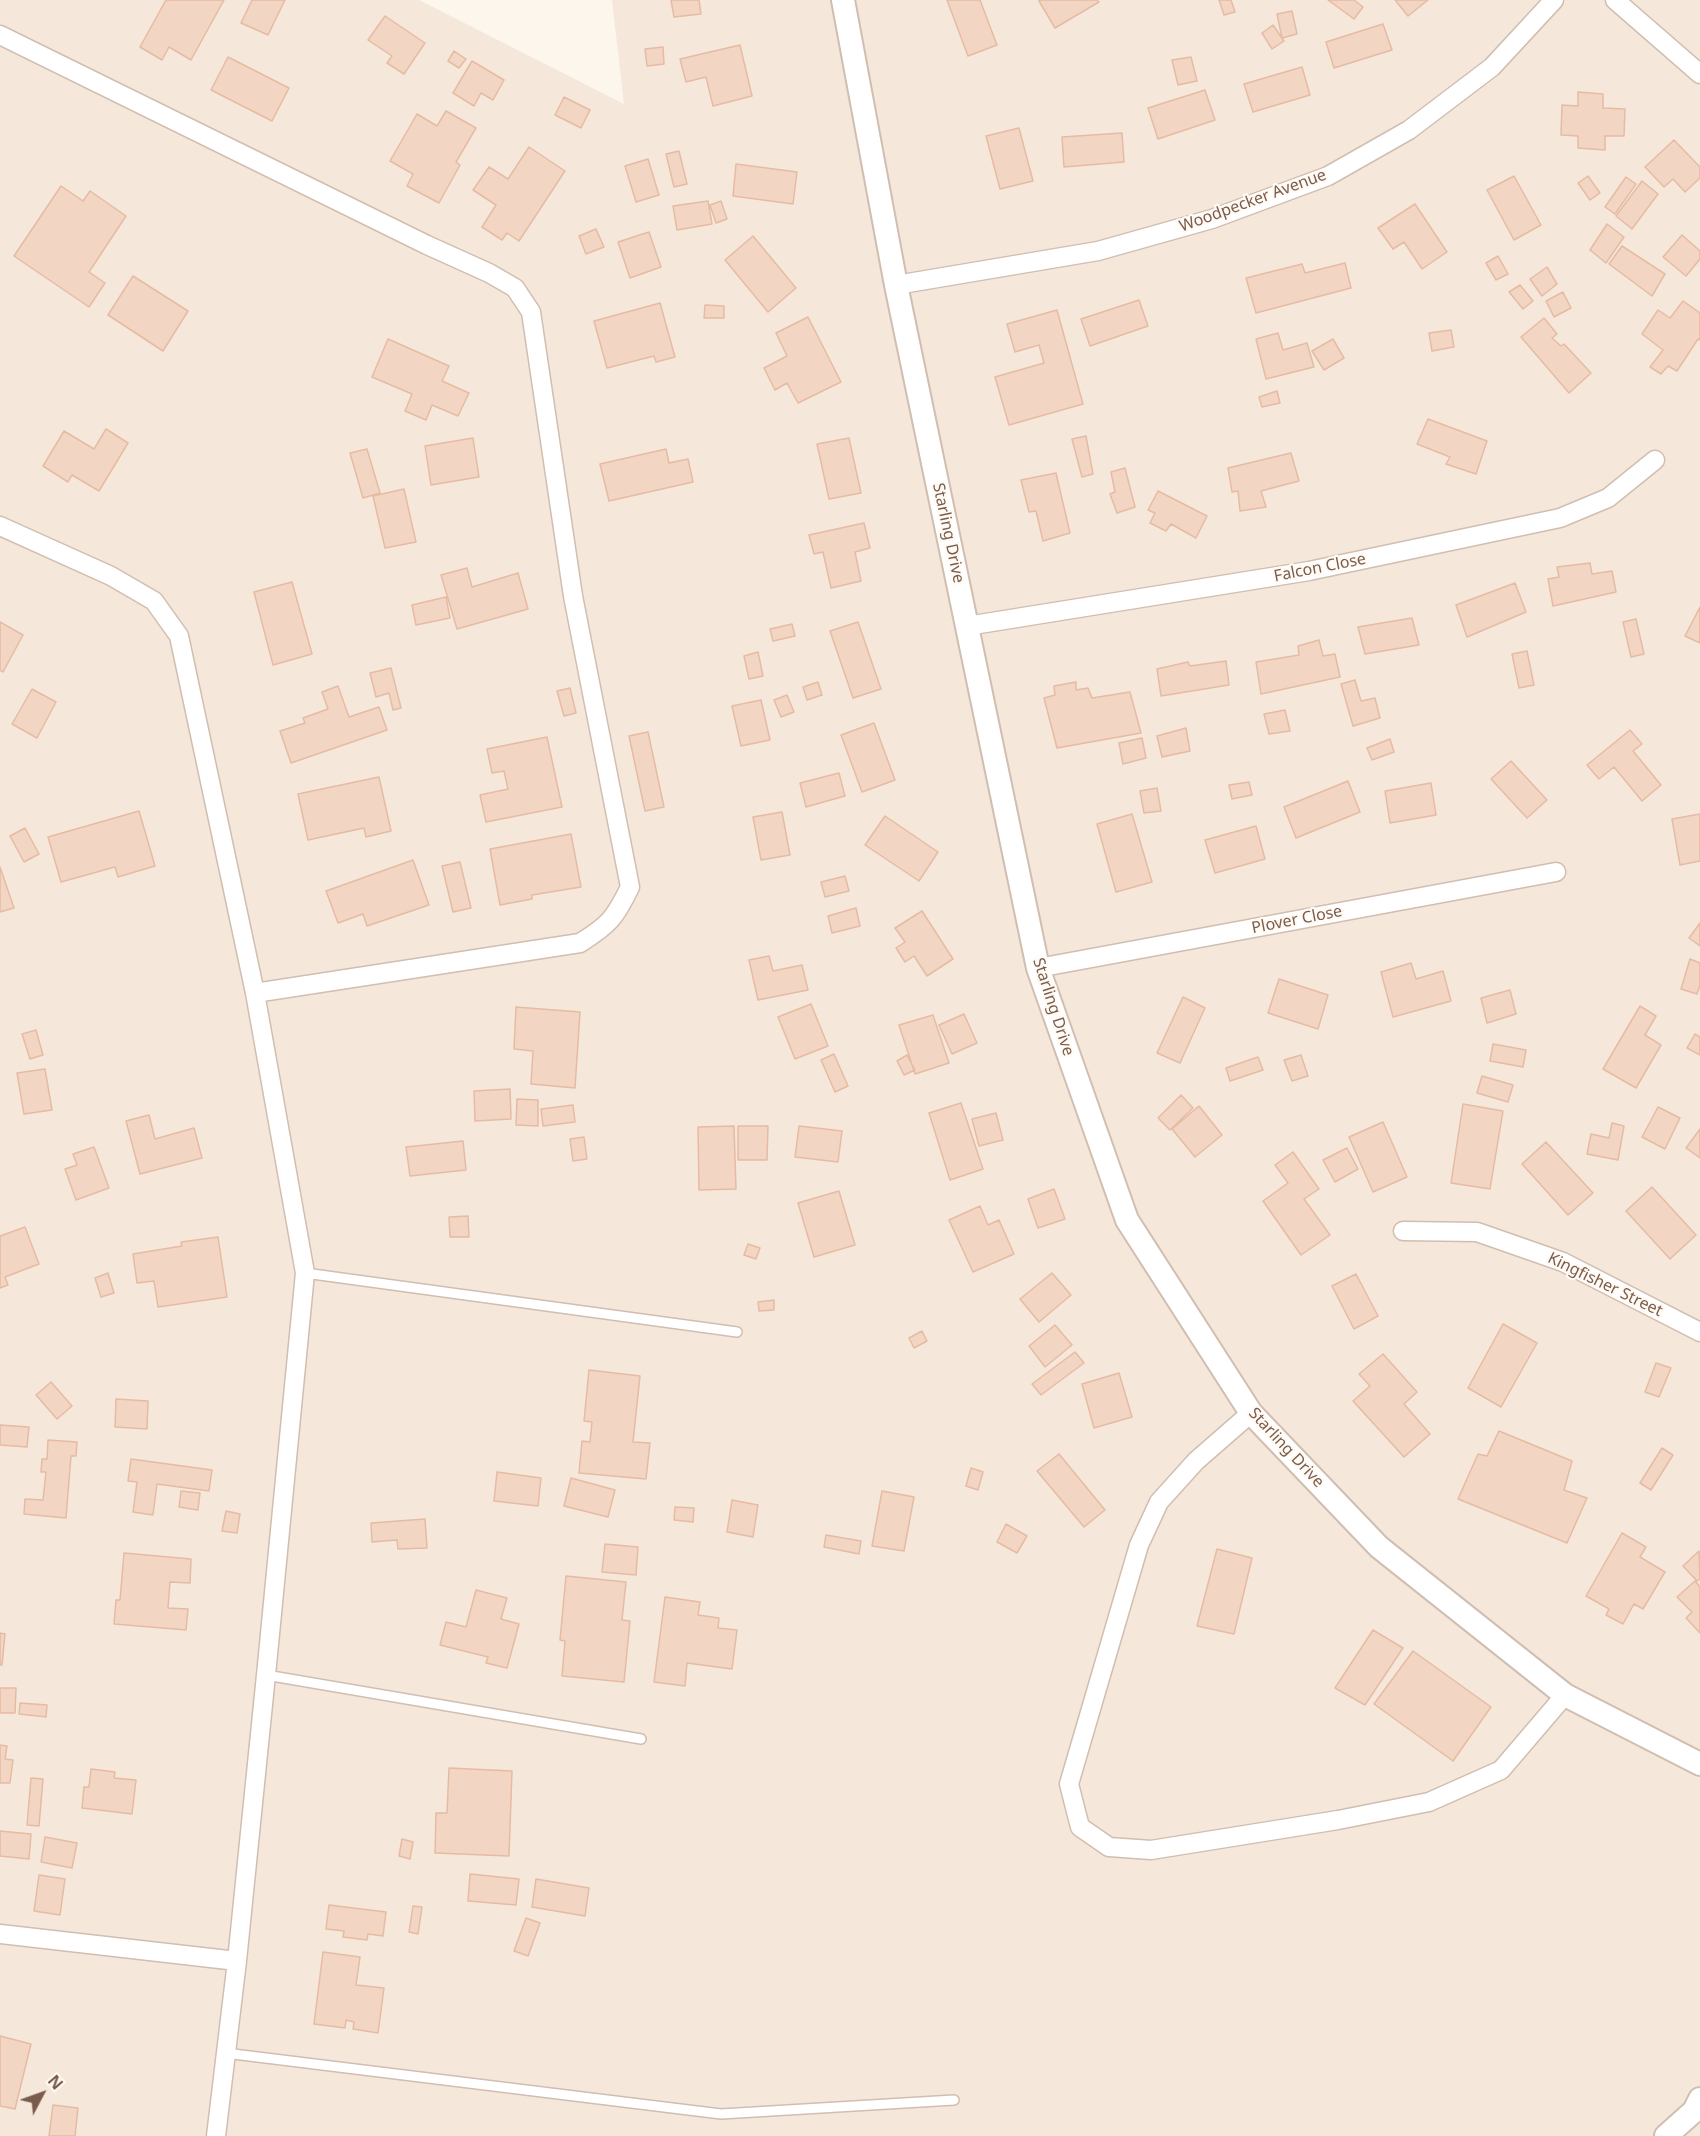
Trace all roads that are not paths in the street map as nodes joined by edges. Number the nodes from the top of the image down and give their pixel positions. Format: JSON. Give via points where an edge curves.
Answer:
{"nodes":[{"id":1,"x":843,"y":0,"type":"edge"},
{"id":2,"x":1554,"y":0,"type":"edge"},
{"id":3,"x":1615,"y":0,"type":"edge"},
{"id":4,"x":0,"y":35,"type":"edge"},
{"id":5,"x":1700,"y":74,"type":"edge"},
{"id":6,"x":896,"y":285,"type":"junction"},
{"id":7,"x":1655,"y":460,"type":"dead end"},
{"id":8,"x":0,"y":526,"type":"edge"},
{"id":9,"x":967,"y":626,"type":"junction"},
{"id":10,"x":1556,"y":872,"type":"dead end"},
{"id":11,"x":1038,"y":968,"type":"junction"},
{"id":12,"x":255,"y":993,"type":"junction"},
{"id":13,"x":1403,"y":1231,"type":"dead end"},
{"id":14,"x":305,"y":1273,"type":"junction"},
{"id":15,"x":737,"y":1332,"type":"dead end"},
{"id":16,"x":1700,"y":1332,"type":"edge"},
{"id":17,"x":1251,"y":1413,"type":"junction"},
{"id":18,"x":266,"y":1675,"type":"junction"},
{"id":19,"x":1565,"y":1695,"type":"junction"},
{"id":20,"x":641,"y":1739,"type":"dead end"},
{"id":21,"x":1700,"y":1764,"type":"edge"},
{"id":22,"x":0,"y":1934,"type":"edge"},
{"id":23,"x":237,"y":1961,"type":"junction"},
{"id":24,"x":225,"y":2053,"type":"junction"},
{"id":25,"x":1700,"y":2099,"type":"edge"},
{"id":26,"x":954,"y":2100,"type":"dead end"},
{"id":27,"x":216,"y":2136,"type":"edge"},
{"id":28,"x":1666,"y":2136,"type":"edge"}],
"edges":[{"from":1,"to":6,"type":"street","name":"Starling Drive"},
{"from":2,"to":6,"type":"street","name":"Woodpecker Avenue","via":[[1492,67],[1409,130],[1328,176],[1212,219],[1098,251]]},
{"from":3,"to":5,"type":"street"},
{"from":4,"to":12,"type":"street","via":[[489,273],[515,288],[531,312],[573,596],[630,888],[617,914],[603,929],[580,943]]},
{"from":6,"to":9,"type":"street","name":"Starling Drive"},
{"from":7,"to":9,"type":"street","name":"Falcon Close","via":[[1608,498],[1560,518],[1309,571]]},
{"from":8,"to":12,"type":"street","via":[[111,576],[154,601],[179,636]]},
{"from":9,"to":11,"type":"street","name":"Starling Drive"},
{"from":10,"to":11,"type":"street","name":"Plover Close"},
{"from":11,"to":17,"type":"street","name":"Starling Drive","via":[[1127,1220]]},
{"from":12,"to":14,"type":"street"},
{"from":13,"to":16,"type":"street","name":"Kingfisher Street","via":[[1478,1232],[1563,1262]]},
{"from":14,"to":15,"type":"lane"},
{"from":14,"to":18,"type":"street"},
{"from":17,"to":19,"type":"street","name":"Starling Drive","via":[[1379,1547]]},
{"from":17,"to":19,"type":"street","via":[[1196,1461],[1159,1502],[1139,1545],[1069,1784],[1080,1827],[1109,1846],[1151,1850],[1429,1802],[1501,1770]]},
{"from":18,"to":20,"type":"lane"},
{"from":18,"to":23,"type":"street"},
{"from":19,"to":21,"type":"street","name":"Starling Drive"},
{"from":22,"to":23,"type":"street"},
{"from":23,"to":24,"type":"street"},
{"from":24,"to":26,"type":"lane","via":[[721,2114]]},
{"from":24,"to":27,"type":"street"},
{"from":25,"to":28,"type":"street","via":[[1694,2111]]}]}
